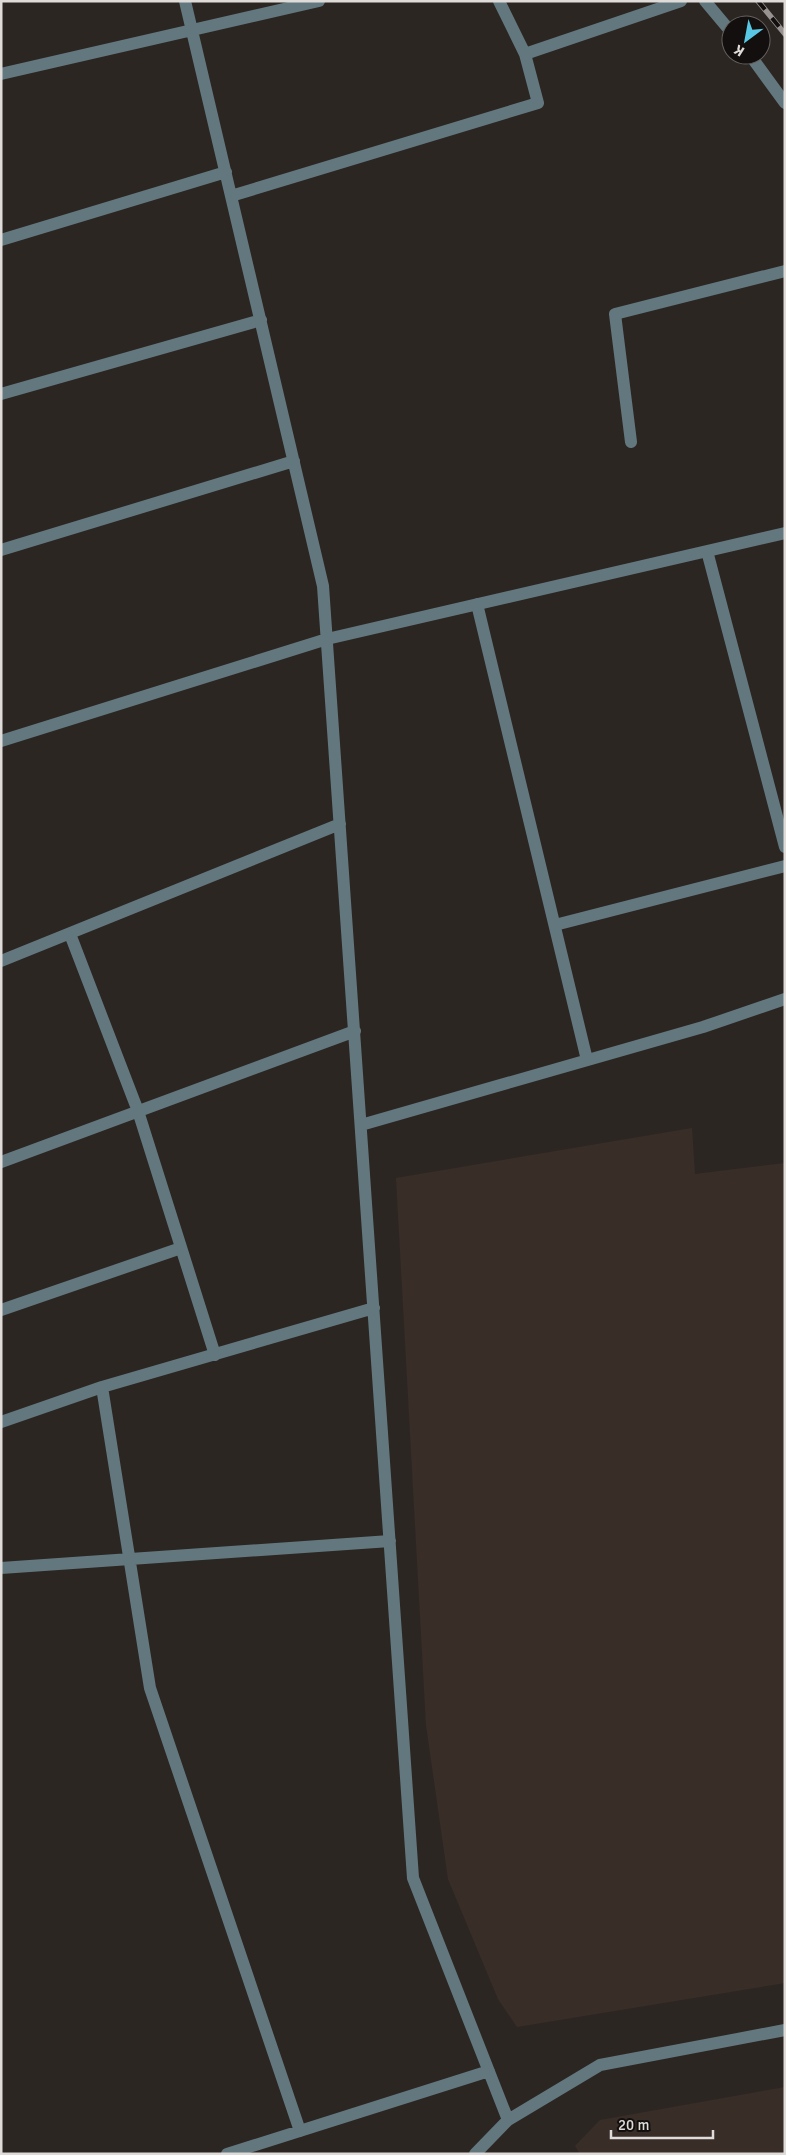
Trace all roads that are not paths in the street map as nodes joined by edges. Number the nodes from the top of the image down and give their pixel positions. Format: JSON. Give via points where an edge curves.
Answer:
{"nodes":[{"id":1,"x":185,"y":1,"type":"edge"},
{"id":2,"x":319,"y":1,"type":"edge"},
{"id":3,"x":499,"y":1,"type":"edge"},
{"id":4,"x":681,"y":1,"type":"edge"},
{"id":5,"x":705,"y":1,"type":"edge"},
{"id":6,"x":721,"y":20,"type":"edge"},
{"id":7,"x":192,"y":29,"type":"junction"},
{"id":8,"x":525,"y":54,"type":"junction"},
{"id":9,"x":757,"y":65,"type":"edge"},
{"id":10,"x":1,"y":74,"type":"edge"},
{"id":11,"x":785,"y":103,"type":"edge"},
{"id":12,"x":226,"y":172,"type":"junction"},
{"id":13,"x":231,"y":196,"type":"junction"},
{"id":14,"x":1,"y":240,"type":"edge"},
{"id":15,"x":785,"y":271,"type":"edge"},
{"id":16,"x":261,"y":320,"type":"junction"},
{"id":17,"x":1,"y":394,"type":"edge"},
{"id":18,"x":631,"y":442,"type":"dead end"},
{"id":19,"x":294,"y":461,"type":"junction"},
{"id":20,"x":785,"y":533,"type":"edge"},
{"id":21,"x":1,"y":550,"type":"edge"},
{"id":22,"x":706,"y":551,"type":"junction"},
{"id":23,"x":477,"y":604,"type":"junction"},
{"id":24,"x":327,"y":638,"type":"junction"},
{"id":25,"x":1,"y":741,"type":"edge"},
{"id":26,"x":340,"y":824,"type":"junction"},
{"id":27,"x":785,"y":847,"type":"edge"},
{"id":28,"x":785,"y":866,"type":"edge"},
{"id":29,"x":555,"y":925,"type":"junction"},
{"id":30,"x":70,"y":934,"type":"junction"},
{"id":31,"x":1,"y":962,"type":"edge"},
{"id":32,"x":785,"y":999,"type":"edge"},
{"id":33,"x":355,"y":1031,"type":"junction"},
{"id":34,"x":587,"y":1060,"type":"junction"},
{"id":35,"x":138,"y":1111,"type":"junction"},
{"id":36,"x":361,"y":1126,"type":"junction"},
{"id":37,"x":1,"y":1162,"type":"edge"},
{"id":38,"x":181,"y":1248,"type":"junction"},
{"id":39,"x":374,"y":1308,"type":"junction"},
{"id":40,"x":1,"y":1310,"type":"edge"},
{"id":41,"x":215,"y":1354,"type":"junction"},
{"id":42,"x":102,"y":1387,"type":"junction"},
{"id":43,"x":1,"y":1422,"type":"edge"},
{"id":44,"x":390,"y":1541,"type":"junction"},
{"id":45,"x":130,"y":1560,"type":"junction"},
{"id":46,"x":1,"y":1568,"type":"edge"},
{"id":47,"x":785,"y":2030,"type":"edge"},
{"id":48,"x":489,"y":2071,"type":"junction"},
{"id":49,"x":508,"y":2120,"type":"junction"},
{"id":50,"x":300,"y":2130,"type":"junction"},
{"id":51,"x":227,"y":2154,"type":"edge"},
{"id":52,"x":475,"y":2154,"type":"edge"}],
"edges":[{"from":1,"to":7,"type":"street"},
{"from":2,"to":7,"type":"street"},
{"from":3,"to":8,"type":"street"},
{"from":4,"to":8,"type":"street"},
{"from":5,"to":6,"type":"street"},
{"from":7,"to":10,"type":"street"},
{"from":7,"to":12,"type":"street"},
{"from":8,"to":13,"type":"street","via":[[538,103]]},
{"from":9,"to":11,"type":"street"},
{"from":12,"to":13,"type":"street"},
{"from":12,"to":14,"type":"street"},
{"from":13,"to":16,"type":"street"},
{"from":15,"to":18,"type":"street","via":[[614,314]]},
{"from":16,"to":17,"type":"street"},
{"from":16,"to":19,"type":"street"},
{"from":19,"to":21,"type":"street"},
{"from":19,"to":24,"type":"street","via":[[323,586]]},
{"from":20,"to":22,"type":"street"},
{"from":22,"to":23,"type":"street"},
{"from":22,"to":27,"type":"street"},
{"from":23,"to":24,"type":"street"},
{"from":23,"to":29,"type":"street"},
{"from":24,"to":25,"type":"street"},
{"from":24,"to":26,"type":"street"},
{"from":26,"to":30,"type":"street"},
{"from":26,"to":33,"type":"street"},
{"from":28,"to":29,"type":"street"},
{"from":29,"to":34,"type":"street"},
{"from":30,"to":31,"type":"street"},
{"from":30,"to":35,"type":"street"},
{"from":32,"to":34,"type":"street","via":[[703,1027]]},
{"from":33,"to":35,"type":"street"},
{"from":33,"to":36,"type":"street"},
{"from":34,"to":36,"type":"street"},
{"from":35,"to":37,"type":"street"},
{"from":35,"to":38,"type":"street"},
{"from":36,"to":39,"type":"street"},
{"from":38,"to":40,"type":"street"},
{"from":38,"to":41,"type":"street"},
{"from":39,"to":41,"type":"street"},
{"from":39,"to":44,"type":"street"},
{"from":41,"to":42,"type":"street"},
{"from":42,"to":43,"type":"street"},
{"from":42,"to":45,"type":"street"},
{"from":44,"to":45,"type":"street"},
{"from":44,"to":48,"type":"street","via":[[413,1878]]},
{"from":45,"to":46,"type":"street"},
{"from":45,"to":50,"type":"street","via":[[150,1688]]},
{"from":47,"to":49,"type":"street","via":[[600,2065]]},
{"from":48,"to":49,"type":"street"},
{"from":48,"to":50,"type":"street"},
{"from":49,"to":52,"type":"street"},
{"from":50,"to":51,"type":"street"}]}
